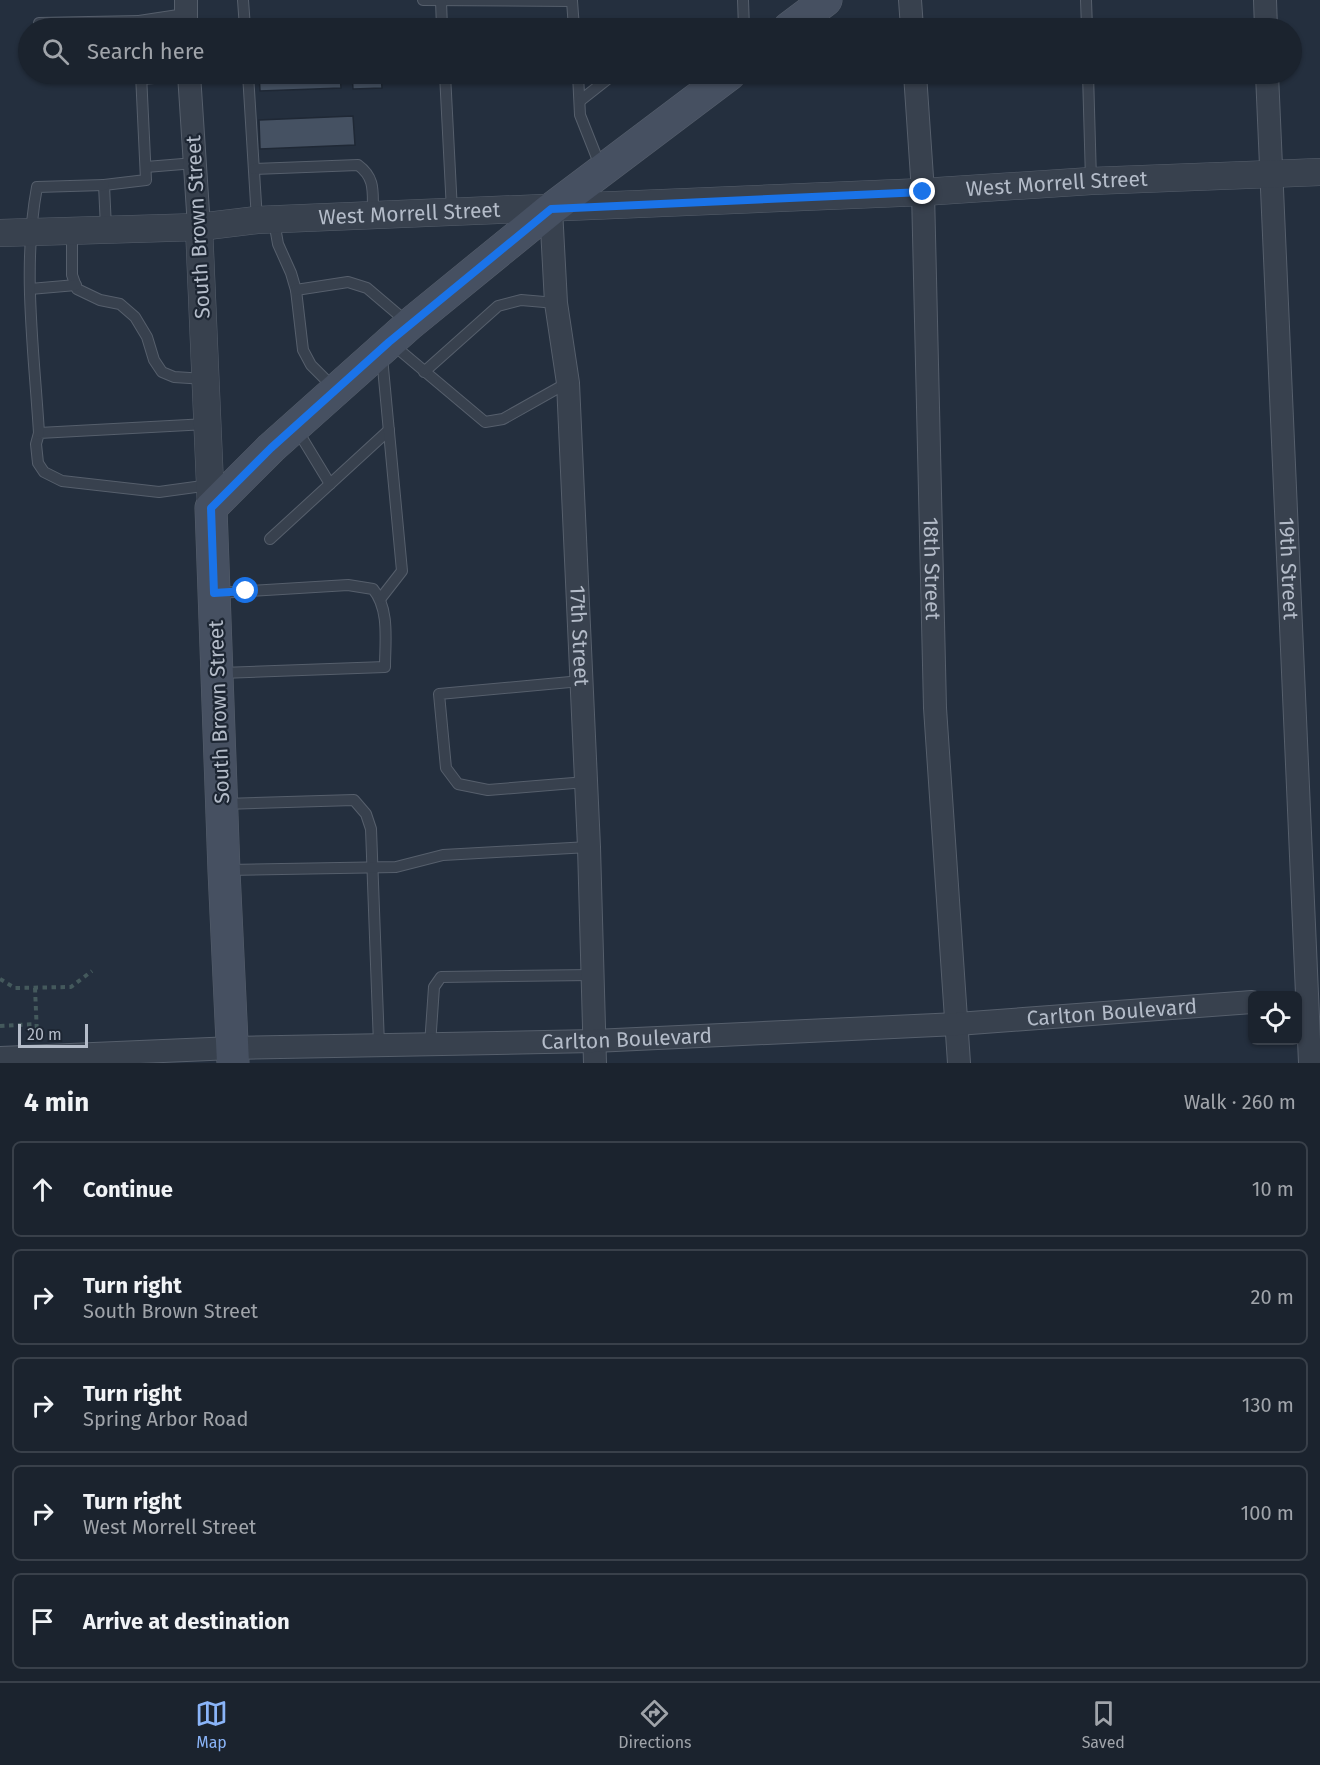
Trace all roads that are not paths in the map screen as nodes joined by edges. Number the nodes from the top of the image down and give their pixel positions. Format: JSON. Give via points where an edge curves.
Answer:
{"nodes":[{"id":1,"x":243,"y":0,"type":"edge"},
{"id":2,"x":423,"y":0,"type":"edge"},
{"id":3,"x":572,"y":0,"type":"edge"},
{"id":4,"x":743,"y":0,"type":"edge"},
{"id":5,"x":826,"y":0,"type":"edge"},
{"id":6,"x":910,"y":0,"type":"edge"},
{"id":7,"x":1086,"y":0,"type":"edge"},
{"id":8,"x":1265,"y":0,"type":"edge"},
{"id":9,"x":441,"y":1,"type":"edge"},
{"id":10,"x":185,"y":14,"type":"edge"},
{"id":11,"x":168,"y":18,"type":"edge"},
{"id":12,"x":244,"y":18,"type":"edge"},
{"id":13,"x":442,"y":18,"type":"edge"},
{"id":14,"x":573,"y":18,"type":"edge"},
{"id":15,"x":744,"y":18,"type":"edge"},
{"id":16,"x":802,"y":18,"type":"edge"},
{"id":17,"x":911,"y":18,"type":"edge"},
{"id":18,"x":1087,"y":18,"type":"edge"},
{"id":19,"x":1266,"y":18,"type":"edge"},
{"id":20,"x":142,"y":84,"type":"edge"},
{"id":21,"x":190,"y":84,"type":"edge"},
{"id":22,"x":249,"y":84,"type":"edge"},
{"id":23,"x":446,"y":84,"type":"edge"},
{"id":24,"x":579,"y":84,"type":"edge"},
{"id":25,"x":601,"y":84,"type":"edge"},
{"id":26,"x":713,"y":84,"type":"edge"},
{"id":27,"x":916,"y":84,"type":"edge"},
{"id":28,"x":1088,"y":84,"type":"edge"},
{"id":29,"x":1267,"y":84,"type":"edge"},
{"id":30,"x":581,"y":100,"type":"junction"},
{"id":31,"x":195,"y":163,"type":"junction"},
{"id":32,"x":146,"y":167,"type":"junction"},
{"id":33,"x":254,"y":170,"type":"junction"},
{"id":34,"x":602,"y":172,"type":"junction"},
{"id":35,"x":1320,"y":172,"type":"edge"},
{"id":36,"x":1270,"y":174,"type":"junction"},
{"id":37,"x":1091,"y":181,"type":"junction"},
{"id":38,"x":104,"y":185,"type":"junction"},
{"id":39,"x":923,"y":192,"type":"junction"},
{"id":40,"x":551,"y":209,"type":"junction"},
{"id":41,"x":452,"y":213,"type":"junction"},
{"id":42,"x":373,"y":216,"type":"junction"},
{"id":43,"x":266,"y":220,"type":"junction"},
{"id":44,"x":199,"y":227,"type":"junction"},
{"id":45,"x":106,"y":230,"type":"junction"},
{"id":46,"x":72,"y":231,"type":"junction"},
{"id":47,"x":30,"y":232,"type":"junction"},
{"id":48,"x":0,"y":233,"type":"edge"},
{"id":49,"x":75,"y":285,"type":"junction"},
{"id":50,"x":30,"y":289,"type":"junction"},
{"id":51,"x":296,"y":290,"type":"junction"},
{"id":52,"x":556,"y":303,"type":"junction"},
{"id":53,"x":394,"y":339,"type":"junction"},
{"id":54,"x":424,"y":372,"type":"junction"},
{"id":55,"x":206,"y":379,"type":"junction"},
{"id":56,"x":568,"y":382,"type":"junction"},
{"id":57,"x":336,"y":390,"type":"junction"},
{"id":58,"x":208,"y":424,"type":"junction"},
{"id":59,"x":295,"y":426,"type":"junction"},
{"id":60,"x":389,"y":430,"type":"junction"},
{"id":61,"x":39,"y":433,"type":"junction"},
{"id":62,"x":330,"y":484,"type":"junction"},
{"id":63,"x":211,"y":496,"type":"junction"},
{"id":64,"x":270,"y":539,"type":"dead end"},
{"id":65,"x":214,"y":593,"type":"junction"},
{"id":66,"x":381,"y":598,"type":"junction"},
{"id":67,"x":218,"y":673,"type":"junction"},
{"id":68,"x":581,"y":681,"type":"junction"},
{"id":69,"x":586,"y":782,"type":"junction"},
{"id":70,"x":222,"y":804,"type":"junction"},
{"id":71,"x":589,"y":847,"type":"junction"},
{"id":72,"x":371,"y":867,"type":"junction"},
{"id":73,"x":224,"y":871,"type":"junction"},
{"id":74,"x":592,"y":975,"type":"junction"},
{"id":75,"x":1308,"y":998,"type":"edge"},
{"id":76,"x":1248,"y":1002,"type":"edge"},
{"id":77,"x":957,"y":1024,"type":"junction"},
{"id":78,"x":594,"y":1041,"type":"junction"},
{"id":79,"x":379,"y":1045,"type":"junction"},
{"id":80,"x":430,"y":1045,"type":"junction"},
{"id":81,"x":233,"y":1056,"type":"edge"},
{"id":82,"x":0,"y":1058,"type":"edge"},
{"id":83,"x":595,"y":1063,"type":"edge"},
{"id":84,"x":958,"y":1063,"type":"edge"},
{"id":85,"x":1310,"y":1063,"type":"edge"}],
"edges":[{"from":1,"to":12,"type":"lane"},
{"from":2,"to":9,"type":"lane"},
{"from":3,"to":9,"type":"lane"},
{"from":3,"to":14,"type":"lane"},
{"from":4,"to":15,"type":"lane"},
{"from":5,"to":16,"type":"main road"},
{"from":6,"to":17,"type":"street"},
{"from":7,"to":18,"type":"lane"},
{"from":8,"to":19,"type":"street"},
{"from":9,"to":13,"type":"lane"},
{"from":10,"to":11,"type":"lane"},
{"from":20,"to":32,"type":"lane"},
{"from":21,"to":31,"type":"street","name":"South Brown Street"},
{"from":22,"to":33,"type":"lane"},
{"from":23,"to":41,"type":"lane"},
{"from":24,"to":30,"type":"lane"},
{"from":25,"to":30,"type":"lane"},
{"from":26,"to":34,"type":"main road"},
{"from":27,"to":39,"type":"street","name":"18th Street"},
{"from":28,"to":37,"type":"lane"},
{"from":29,"to":36,"type":"street","name":"19th Street"},
{"from":30,"to":34,"type":"lane","via":[[580,115]]},
{"from":31,"to":32,"type":"lane"},
{"from":31,"to":44,"type":"street","name":"South Brown Street"},
{"from":32,"to":38,"type":"lane","via":[[146,180]]},
{"from":33,"to":42,"type":"lane","via":[[358,165],[371,181]]},
{"from":33,"to":43,"type":"lane"},
{"from":34,"to":40,"type":"main road"},
{"from":35,"to":36,"type":"street","name":"West Morrell Street"},
{"from":36,"to":37,"type":"street","name":"West Morrell Street"},
{"from":36,"to":75,"type":"street","name":"19th Street"},
{"from":37,"to":39,"type":"street","name":"West Morrell Street"},
{"from":38,"to":45,"type":"lane"},
{"from":38,"to":47,"type":"lane","via":[[37,187]]},
{"from":39,"to":40,"type":"street","name":"West Morrell Street"},
{"from":39,"to":77,"type":"street","name":"18th Street","via":[[935,708]]},
{"from":40,"to":41,"type":"street","name":"West Morrell Street"},
{"from":40,"to":52,"type":"street","name":"17th Street"},
{"from":40,"to":53,"type":"main road"},
{"from":41,"to":42,"type":"street","name":"West Morrell Street"},
{"from":42,"to":43,"type":"street","name":"West Morrell Street"},
{"from":43,"to":44,"type":"street","name":"West Morrell Street"},
{"from":43,"to":51,"type":"lane"},
{"from":44,"to":45,"type":"street","name":"West Morrell Street"},
{"from":44,"to":55,"type":"street","name":"South Brown Street"},
{"from":45,"to":46,"type":"street","name":"West Morrell Street"},
{"from":46,"to":47,"type":"street","name":"West Morrell Street"},
{"from":46,"to":49,"type":"lane"},
{"from":47,"to":48,"type":"street","name":"West Morrell Street"},
{"from":47,"to":50,"type":"lane"},
{"from":49,"to":50,"type":"lane"},
{"from":49,"to":55,"type":"lane","via":[[100,300],[120,304],[135,317],[162,372],[174,377]]},
{"from":50,"to":61,"type":"lane"},
{"from":51,"to":53,"type":"lane","via":[[348,282],[367,288]]},
{"from":51,"to":57,"type":"lane","via":[[303,350],[310,365]]},
{"from":52,"to":54,"type":"lane","via":[[521,300],[498,306]]},
{"from":52,"to":56,"type":"street","name":"17th Street"},
{"from":53,"to":54,"type":"lane"},
{"from":53,"to":57,"type":"main road"},
{"from":53,"to":60,"type":"lane"},
{"from":54,"to":56,"type":"lane","via":[[484,422],[503,419]]},
{"from":55,"to":58,"type":"street","name":"South Brown Street"},
{"from":56,"to":68,"type":"street","name":"17th Street"},
{"from":57,"to":59,"type":"main road"},
{"from":58,"to":61,"type":"lane"},
{"from":58,"to":63,"type":"street","name":"South Brown Street"},
{"from":59,"to":62,"type":"lane"},
{"from":59,"to":63,"type":"main road"},
{"from":60,"to":62,"type":"lane"},
{"from":60,"to":66,"type":"lane","via":[[402,571]]},
{"from":61,"to":63,"type":"lane","via":[[38,463],[44,472],[62,481]]},
{"from":62,"to":64,"type":"lane"},
{"from":63,"to":65,"type":"main road","name":"South Brown Street"},
{"from":65,"to":66,"type":"lane","via":[[348,585],[373,589]]},
{"from":65,"to":67,"type":"main road","name":"South Brown Street"},
{"from":66,"to":67,"type":"lane","via":[[385,667]]},
{"from":67,"to":70,"type":"main road","name":"South Brown Street"},
{"from":68,"to":69,"type":"street","name":"17th Street"},
{"from":68,"to":69,"type":"lane","via":[[440,694],[446,768],[458,784],[488,790]]},
{"from":69,"to":71,"type":"street","name":"17th Street"},
{"from":70,"to":72,"type":"lane","via":[[354,800],[366,814],[371,829]]},
{"from":70,"to":73,"type":"main road","name":"South Brown Street"},
{"from":71,"to":72,"type":"lane","via":[[443,855],[396,867]]},
{"from":71,"to":74,"type":"street","name":"17th Street"},
{"from":72,"to":73,"type":"lane"},
{"from":72,"to":79,"type":"lane"},
{"from":73,"to":81,"type":"main road","name":"South Brown Street"},
{"from":74,"to":78,"type":"street","name":"17th Street"},
{"from":74,"to":80,"type":"lane","via":[[441,977],[434,987]]},
{"from":75,"to":85,"type":"street","name":"19th Street"},
{"from":76,"to":77,"type":"street","name":"Carlton Boulevard"},
{"from":77,"to":78,"type":"street","name":"Carlton Boulevard"},
{"from":77,"to":84,"type":"street","name":"18th Street"},
{"from":78,"to":80,"type":"street","name":"Carlton Boulevard"},
{"from":78,"to":83,"type":"street","name":"17th Street"},
{"from":79,"to":80,"type":"street","name":"Carlton Boulevard"},
{"from":79,"to":81,"type":"street","name":"Carlton Boulevard"},
{"from":81,"to":82,"type":"street","name":"Carlton Boulevard"}]}
